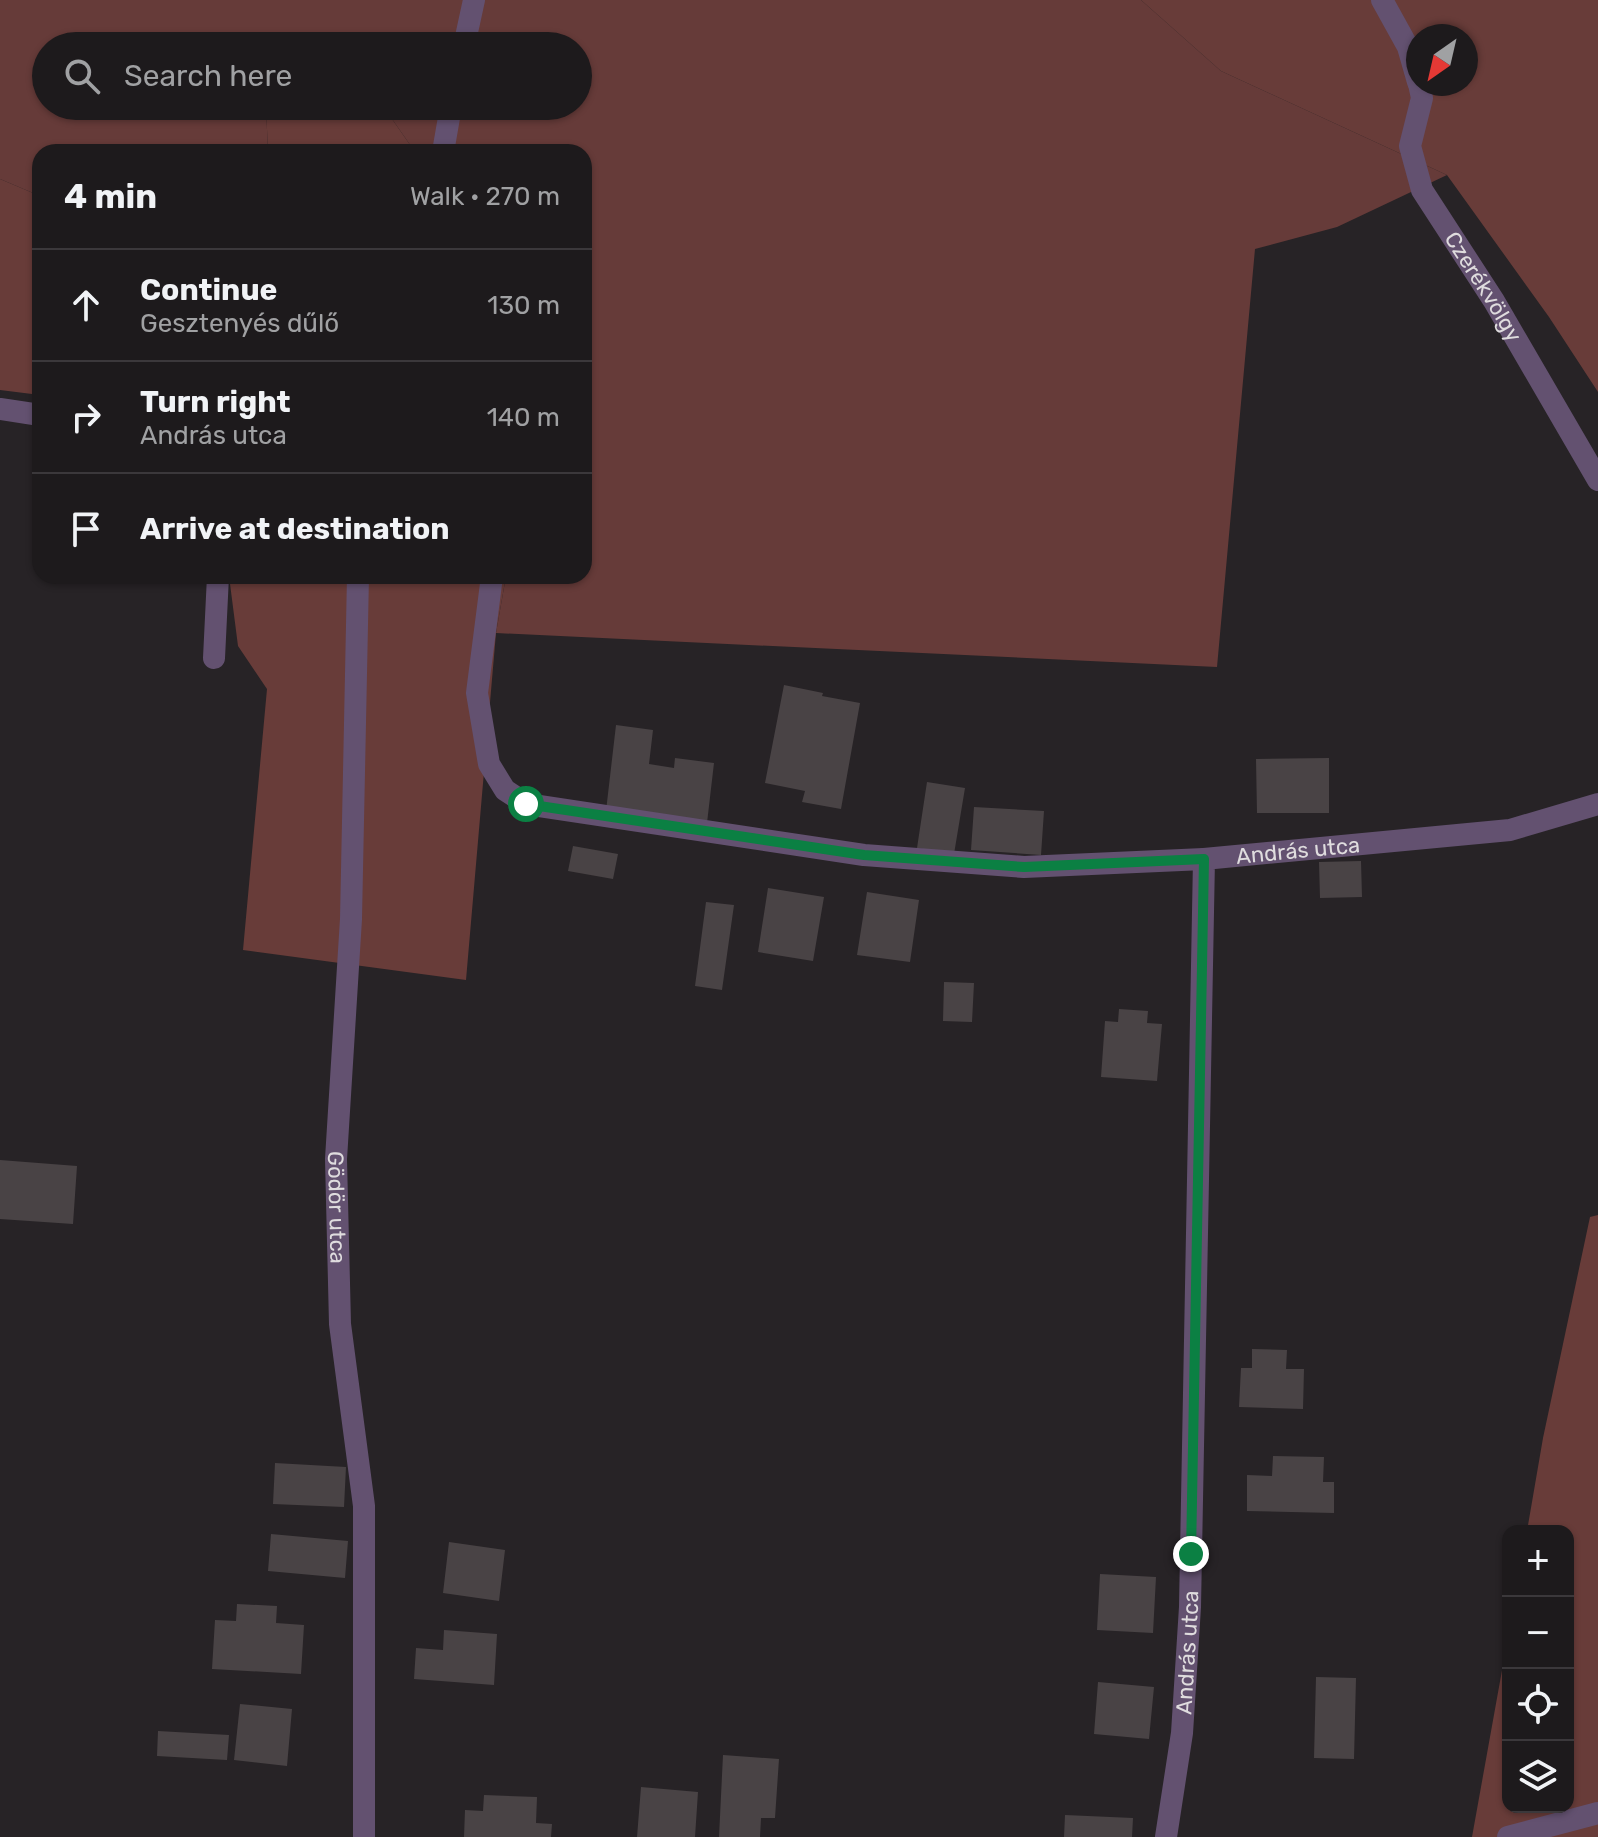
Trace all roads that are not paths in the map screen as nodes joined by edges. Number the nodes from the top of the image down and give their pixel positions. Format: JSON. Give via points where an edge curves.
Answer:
{"nodes":[{"id":1,"x":474,"y":0,"type":"edge"},
{"id":2,"x":1382,"y":0,"type":"edge"},
{"id":3,"x":467,"y":32,"type":"edge"},
{"id":4,"x":1406,"y":43,"type":"edge"},
{"id":5,"x":1421,"y":96,"type":"edge"},
{"id":6,"x":449,"y":120,"type":"edge"},
{"id":7,"x":444,"y":144,"type":"edge"},
{"id":8,"x":0,"y":409,"type":"edge"},
{"id":9,"x":32,"y":414,"type":"edge"},
{"id":10,"x":1598,"y":480,"type":"edge"},
{"id":11,"x":218,"y":584,"type":"edge"},
{"id":12,"x":358,"y":584,"type":"edge"},
{"id":13,"x":491,"y":584,"type":"edge"},
{"id":14,"x":214,"y":658,"type":"dead end"},
{"id":15,"x":1598,"y":804,"type":"edge"},
{"id":16,"x":1204,"y":859,"type":"junction"},
{"id":17,"x":1598,"y":1813,"type":"edge"},
{"id":18,"x":364,"y":1837,"type":"edge"},
{"id":19,"x":1166,"y":1837,"type":"edge"},
{"id":20,"x":1508,"y":1837,"type":"edge"}],
"edges":[{"from":1,"to":3,"type":"street"},
{"from":2,"to":4,"type":"street","name":"Czerékvölgy"},
{"from":5,"to":10,"type":"street","name":"Czerékvölgy","via":[[1410,146],[1422,190]]},
{"from":6,"to":7,"type":"street"},
{"from":8,"to":9,"type":"street"},
{"from":11,"to":14,"type":"street"},
{"from":12,"to":18,"type":"street","name":"Gödör utca","via":[[351,919],[336,1159],[340,1324],[364,1506]]},
{"from":13,"to":16,"type":"street","via":[[477,693],[489,764],[505,790],[526,804],[864,855],[1024,867]]},
{"from":15,"to":16,"type":"street","name":"András utca","via":[[1510,830]]},
{"from":16,"to":19,"type":"street","name":"András utca","via":[[1190,1607],[1182,1733]]},
{"from":17,"to":20,"type":"street"}]}
